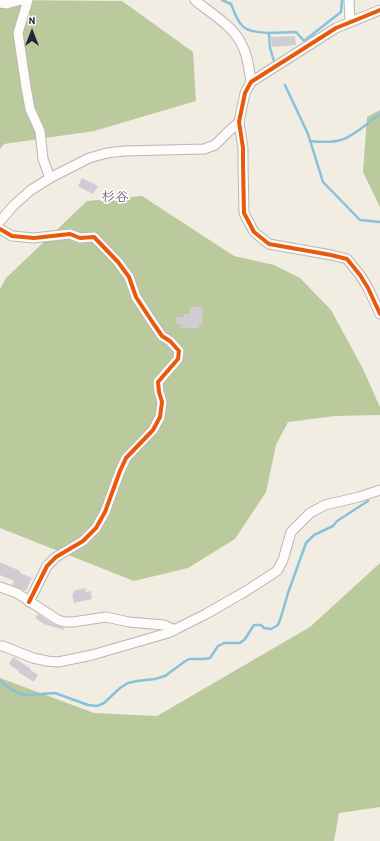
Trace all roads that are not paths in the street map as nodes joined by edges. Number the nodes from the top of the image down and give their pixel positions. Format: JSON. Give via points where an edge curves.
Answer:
{"nodes":[{"id":1,"x":21,"y":0,"type":"edge"},
{"id":2,"x":28,"y":0,"type":"edge"},
{"id":3,"x":195,"y":0,"type":"edge"},
{"id":4,"x":349,"y":0,"type":"edge"},
{"id":5,"x":0,"y":3,"type":"edge"},
{"id":6,"x":380,"y":10,"type":"edge"},
{"id":7,"x":350,"y":22,"type":"junction"},
{"id":8,"x":251,"y":82,"type":"junction"},
{"id":9,"x":239,"y":122,"type":"junction"},
{"id":10,"x":50,"y":178,"type":"junction"},
{"id":11,"x":0,"y":220,"type":"edge"},
{"id":12,"x":0,"y":229,"type":"edge"},
{"id":13,"x":380,"y":314,"type":"edge"},
{"id":14,"x":380,"y":490,"type":"edge"},
{"id":15,"x":0,"y":587,"type":"edge"},
{"id":16,"x":30,"y":602,"type":"junction"},
{"id":17,"x":175,"y":630,"type":"junction"},
{"id":18,"x":0,"y":646,"type":"edge"}],
"edges":[{"from":1,"to":5,"type":"street"},
{"from":2,"to":10,"type":"street","via":[[18,34],[30,109],[40,131]]},
{"from":3,"to":8,"type":"street","via":[[241,42],[248,60]]},
{"from":4,"to":7,"type":"street"},
{"from":6,"to":7,"type":"street"},
{"from":7,"to":8,"type":"street","via":[[336,28]]},
{"from":8,"to":9,"type":"street","via":[[245,93]]},
{"from":9,"to":10,"type":"street","via":[[215,145],[204,149],[107,153],[89,158]]},
{"from":9,"to":13,"type":"street","via":[[243,148],[244,214],[254,232],[269,244],[347,259],[368,288]]},
{"from":10,"to":11,"type":"street","via":[[22,197]]},
{"from":12,"to":16,"type":"street","via":[[12,236],[34,238],[70,234],[80,238],[94,237],[129,277],[136,297],[153,324],[179,351],[178,359],[158,382],[162,402],[160,417],[153,430],[126,458],[96,528],[83,541],[56,556],[47,566]]},
{"from":14,"to":17,"type":"street","via":[[325,505],[310,513],[291,532],[277,571]]},
{"from":15,"to":16,"type":"street"},
{"from":16,"to":17,"type":"street","via":[[65,622],[106,617],[164,625]]},
{"from":17,"to":18,"type":"street","via":[[92,655],[58,662],[33,658]]}]}
